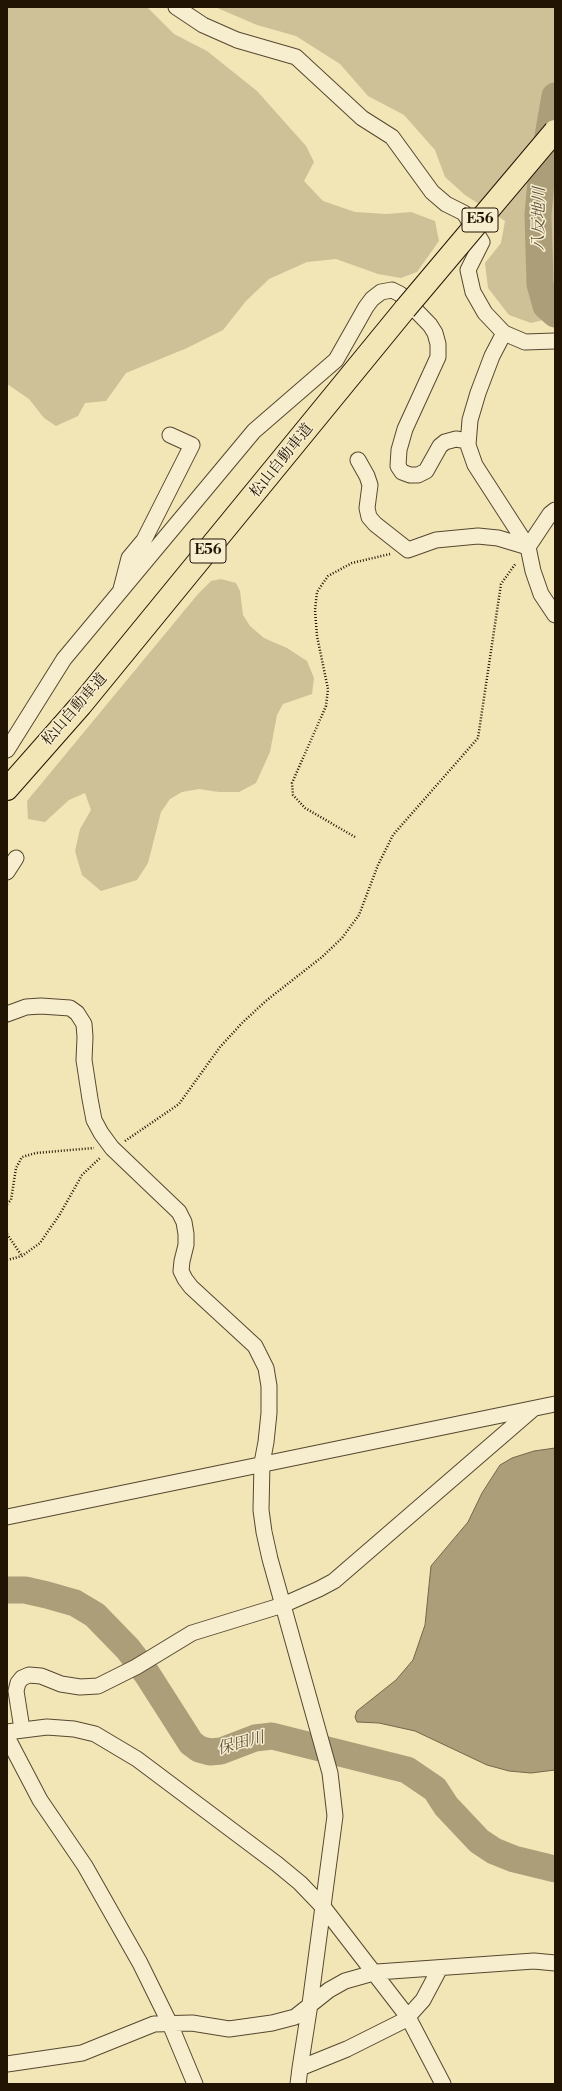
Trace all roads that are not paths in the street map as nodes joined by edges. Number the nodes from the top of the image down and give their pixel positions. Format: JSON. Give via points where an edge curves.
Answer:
{"nodes":[{"id":1,"x":176,"y":7,"type":"edge"},
{"id":2,"x":555,"y":131,"type":"edge"},
{"id":3,"x":504,"y":333,"type":"junction"},
{"id":4,"x":555,"y":341,"type":"edge"},
{"id":5,"x":170,"y":435,"type":"dead end"},
{"id":6,"x":468,"y":441,"type":"junction"},
{"id":7,"x":358,"y":460,"type":"dead end"},
{"id":8,"x":555,"y":510,"type":"edge"},
{"id":9,"x":528,"y":547,"type":"junction"},
{"id":10,"x":120,"y":593,"type":"junction"},
{"id":11,"x":555,"y":615,"type":"edge"},
{"id":12,"x":7,"y":750,"type":"edge"},
{"id":13,"x":7,"y":789,"type":"edge"},
{"id":14,"x":16,"y":858,"type":"dead end"},
{"id":15,"x":7,"y":872,"type":"edge"},
{"id":16,"x":7,"y":1014,"type":"edge"},
{"id":17,"x":555,"y":1404,"type":"edge"},
{"id":18,"x":533,"y":1409,"type":"junction"},
{"id":19,"x":262,"y":1463,"type":"junction"},
{"id":20,"x":7,"y":1517,"type":"edge"},
{"id":21,"x":283,"y":1604,"type":"junction"},
{"id":22,"x":22,"y":1730,"type":"junction"},
{"id":23,"x":7,"y":1732,"type":"edge"},
{"id":24,"x":7,"y":1737,"type":"edge"},
{"id":25,"x":324,"y":1908,"type":"junction"},
{"id":26,"x":555,"y":1963,"type":"edge"},
{"id":27,"x":440,"y":1968,"type":"junction"},
{"id":28,"x":373,"y":1973,"type":"junction"},
{"id":29,"x":310,"y":2004,"type":"junction"},
{"id":30,"x":408,"y":2018,"type":"junction"},
{"id":31,"x":170,"y":2024,"type":"junction"},
{"id":32,"x":7,"y":2064,"type":"edge"},
{"id":33,"x":300,"y":2068,"type":"junction"},
{"id":34,"x":194,"y":2084,"type":"edge"},
{"id":35,"x":298,"y":2084,"type":"edge"},
{"id":36,"x":443,"y":2084,"type":"edge"}],
"edges":[{"from":1,"to":3,"type":"street","via":[[203,25],[237,40],[296,57],[362,118],[392,137],[432,192],[446,204],[464,213],[482,242],[468,270],[474,292],[485,313]]},
{"from":2,"to":13,"type":"highway","name":"松山自動車道","number":"E56","bridge":true,"via":[[405,309],[106,674]]},
{"from":3,"to":4,"type":"street","via":[[524,342]]},
{"from":3,"to":6,"type":"street","via":[[478,393],[470,420]]},
{"from":5,"to":10,"type":"street","via":[[192,445],[144,540],[129,558]]},
{"from":6,"to":9,"type":"street","via":[[475,465]]},
{"from":6,"to":10,"type":"street","via":[[456,439],[445,442],[440,446],[426,472],[418,475],[410,476],[402,472],[398,466],[397,458],[405,429],[438,357],[438,344],[430,325],[400,294],[392,290],[381,292],[372,298],[336,360],[254,431]]},
{"from":7,"to":9,"type":"street","via":[[370,485],[367,508],[369,517],[408,550],[436,540],[478,536],[498,538]]},
{"from":8,"to":9,"type":"street"},
{"from":9,"to":11,"type":"street","via":[[541,594]]},
{"from":10,"to":12,"type":"street","via":[[64,659]]},
{"from":14,"to":15,"type":"street"},
{"from":16,"to":19,"type":"street","via":[[26,1007],[41,1006],[70,1008],[78,1013],[84,1024],[84,1060],[94,1120],[100,1133],[112,1148],[179,1212],[186,1234],[181,1271],[185,1279],[255,1346],[266,1368],[269,1413]]},
{"from":17,"to":18,"type":"street"},
{"from":18,"to":19,"type":"street"},
{"from":18,"to":21,"type":"street","via":[[334,1581]]},
{"from":19,"to":20,"type":"street"},
{"from":19,"to":21,"type":"street","via":[[263,1524]]},
{"from":21,"to":22,"type":"street","via":[[192,1633],[98,1686],[61,1684],[41,1676],[29,1675],[22,1678],[16,1691]]},
{"from":21,"to":25,"type":"street","via":[[330,1774],[335,1816]]},
{"from":22,"to":23,"type":"street"},
{"from":22,"to":25,"type":"street","via":[[47,1727],[74,1729],[95,1734],[115,1744],[277,1864]]},
{"from":24,"to":31,"type":"street","via":[[40,1800],[85,1866],[140,1962]]},
{"from":25,"to":28,"type":"street"},
{"from":25,"to":29,"type":"street"},
{"from":26,"to":27,"type":"street","via":[[534,1961]]},
{"from":27,"to":28,"type":"street"},
{"from":27,"to":30,"type":"street","via":[[423,2000]]},
{"from":28,"to":29,"type":"street","via":[[345,1981]]},
{"from":28,"to":30,"type":"street"},
{"from":29,"to":31,"type":"street","via":[[299,2014],[287,2019],[248,2027],[229,2029],[192,2023]]},
{"from":29,"to":33,"type":"street"},
{"from":30,"to":33,"type":"street","via":[[347,2049]]},
{"from":30,"to":36,"type":"street"},
{"from":31,"to":32,"type":"street","via":[[154,2024],[140,2028],[117,2040],[82,2052]]},
{"from":31,"to":34,"type":"street"},
{"from":33,"to":35,"type":"street"}]}
